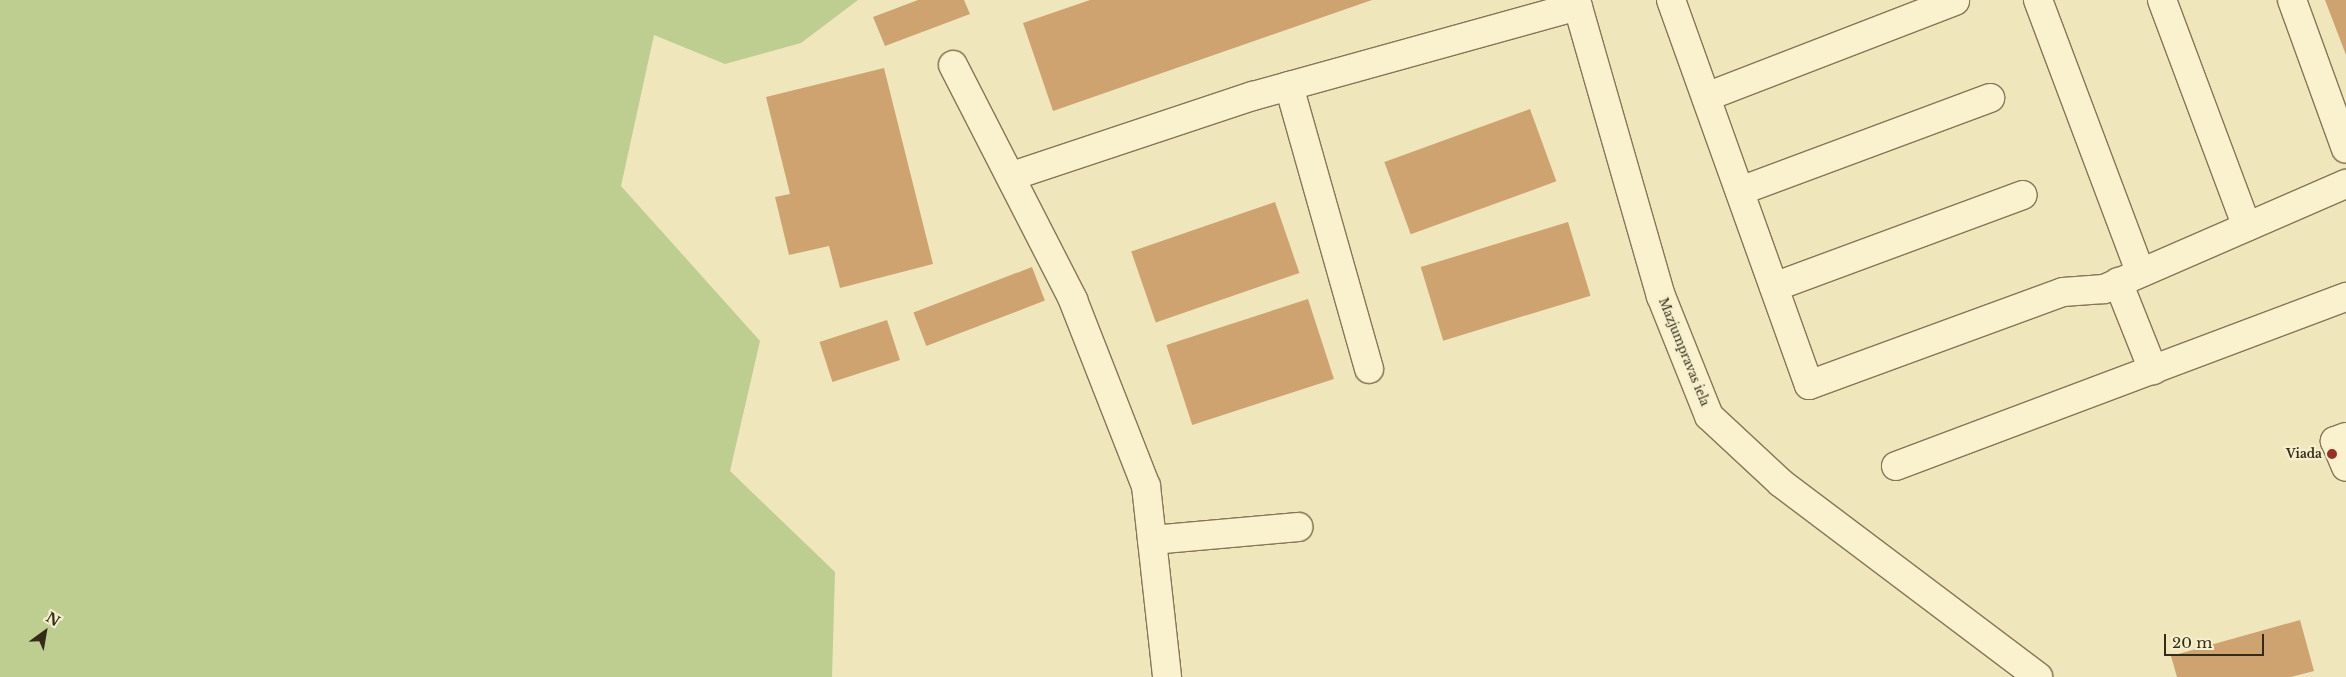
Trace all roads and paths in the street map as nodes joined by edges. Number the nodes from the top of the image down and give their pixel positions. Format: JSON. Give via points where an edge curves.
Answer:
{"nodes":[{"id":1,"x":1671,"y":0,"type":"edge"},
{"id":2,"x":2038,"y":0,"type":"edge"},
{"id":3,"x":2162,"y":0,"type":"edge"},
{"id":4,"x":2292,"y":0,"type":"edge"},
{"id":5,"x":1955,"y":1,"type":"dead end"},
{"id":6,"x":1577,"y":3,"type":"edge"},
{"id":7,"x":953,"y":64,"type":"dead end"},
{"id":8,"x":1289,"y":86,"type":"junction"},
{"id":9,"x":1706,"y":98,"type":"junction"},
{"id":10,"x":1990,"y":98,"type":"dead end"},
{"id":11,"x":2346,"y":149,"type":"edge"},
{"id":12,"x":1012,"y":176,"type":"junction"},
{"id":13,"x":2346,"y":184,"type":"edge"},
{"id":14,"x":1740,"y":191,"type":"junction"},
{"id":15,"x":2023,"y":195,"type":"dead end"},
{"id":16,"x":2247,"y":227,"type":"junction"},
{"id":17,"x":2129,"y":277,"type":"junction"},
{"id":18,"x":1774,"y":287,"type":"junction"},
{"id":19,"x":2346,"y":297,"type":"edge"},
{"id":20,"x":1369,"y":369,"type":"dead end"},
{"id":21,"x":2153,"y":370,"type":"junction"},
{"id":22,"x":2346,"y":437,"type":"edge"},
{"id":23,"x":1896,"y":466,"type":"dead end"},
{"id":24,"x":2346,"y":467,"type":"edge"},
{"id":25,"x":1298,"y":527,"type":"dead end"},
{"id":26,"x":1152,"y":540,"type":"junction"},
{"id":27,"x":1167,"y":677,"type":"edge"},
{"id":28,"x":2038,"y":677,"type":"edge"}],
"edges":[{"from":1,"to":9,"type":"street"},
{"from":2,"to":17,"type":"street"},
{"from":3,"to":16,"type":"street"},
{"from":4,"to":11,"type":"street"},
{"from":5,"to":9,"type":"street"},
{"from":6,"to":8,"type":"street"},
{"from":6,"to":28,"type":"street","name":"Mazjumpravas iela","via":[[1661,296],[1709,416],[1780,483]]},
{"from":7,"to":12,"type":"street"},
{"from":8,"to":12,"type":"street"},
{"from":8,"to":20,"type":"street"},
{"from":9,"to":14,"type":"street"},
{"from":10,"to":14,"type":"street"},
{"from":12,"to":26,"type":"street","via":[[1073,300],[1146,486]]},
{"from":13,"to":16,"type":"street"},
{"from":14,"to":18,"type":"street"},
{"from":15,"to":18,"type":"street"},
{"from":16,"to":17,"type":"street"},
{"from":17,"to":18,"type":"street","via":[[2104,289],[2063,292],[1809,385]]},
{"from":17,"to":21,"type":"street"},
{"from":19,"to":21,"type":"street"},
{"from":21,"to":23,"type":"street"},
{"from":22,"to":24,"type":"street","via":[[2335,441]]},
{"from":25,"to":26,"type":"street"},
{"from":26,"to":27,"type":"street"}]}
